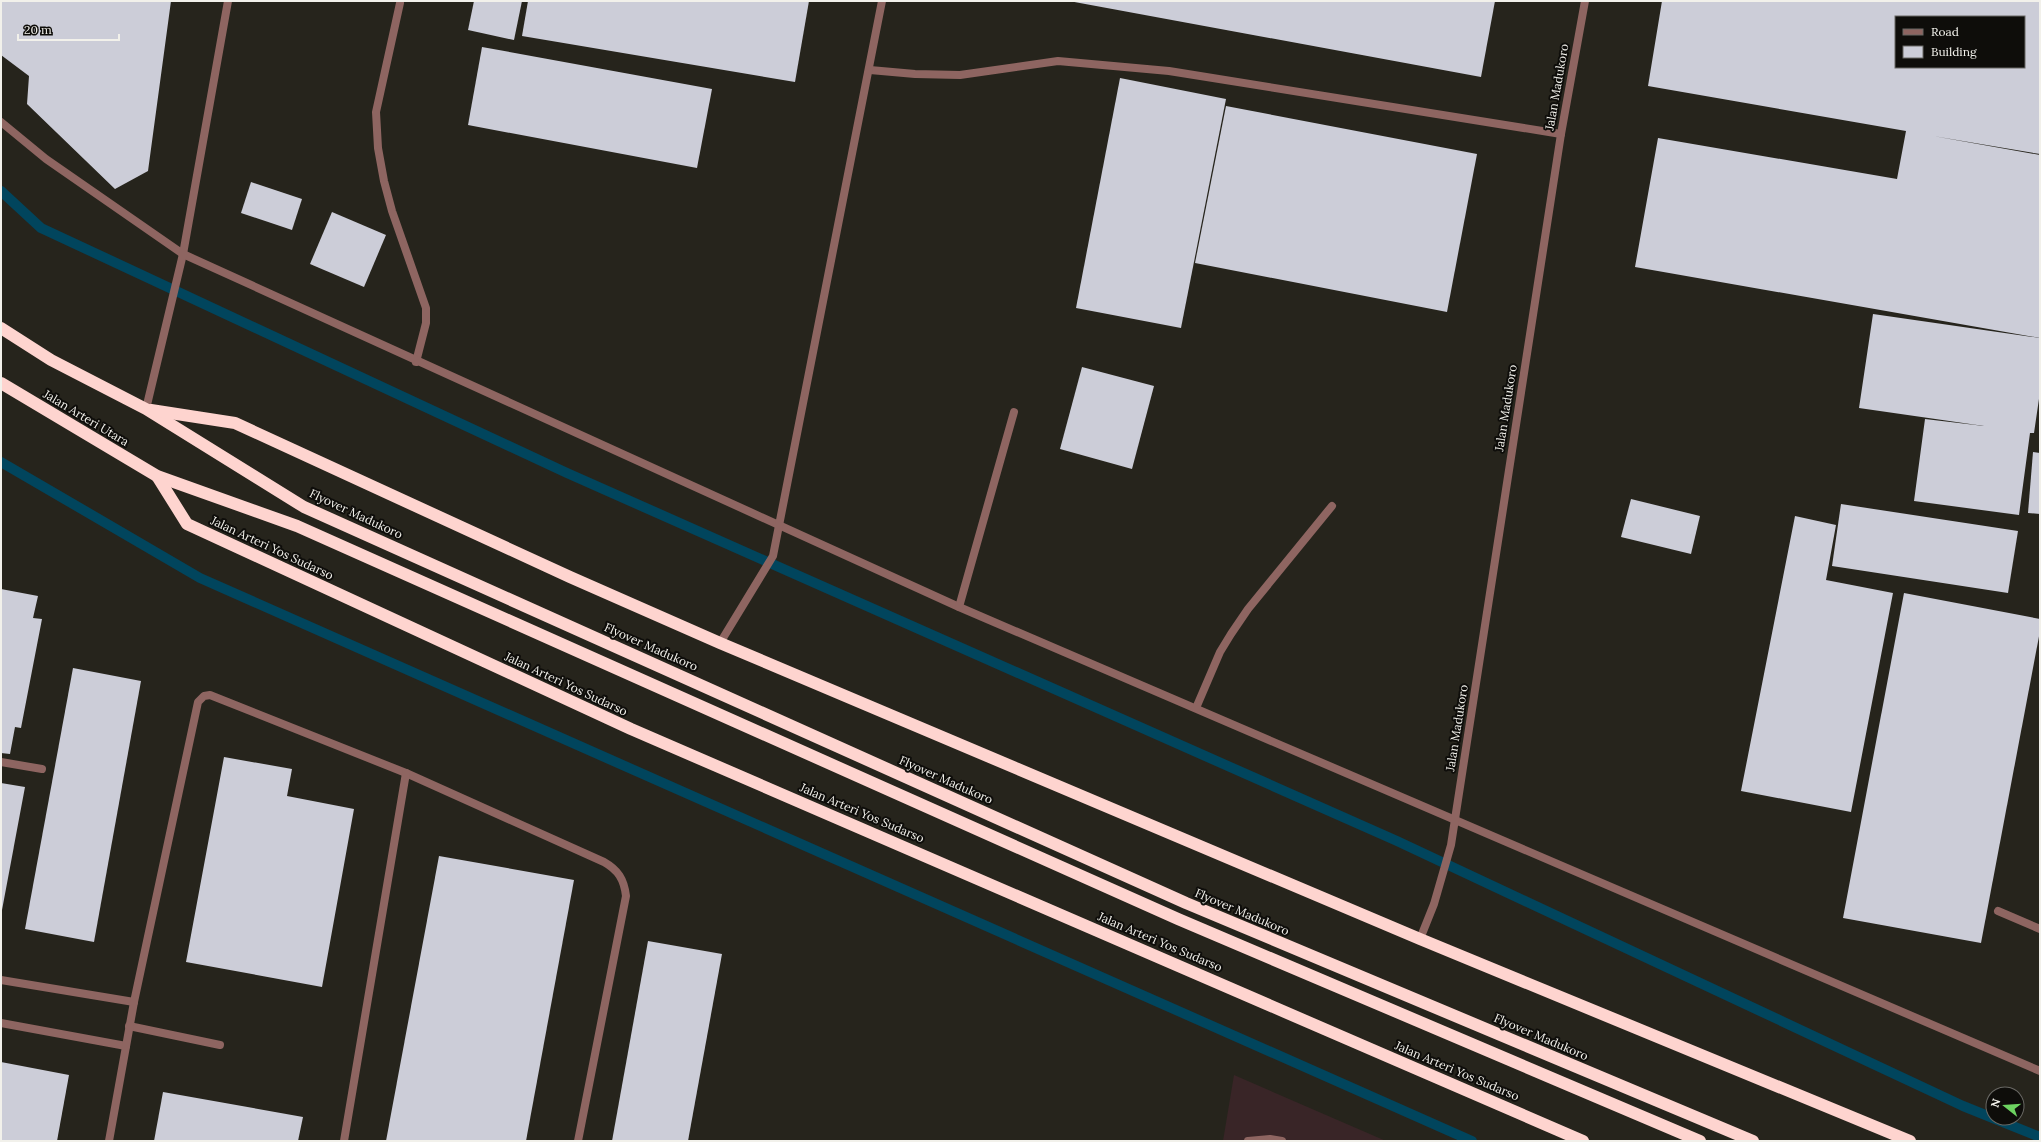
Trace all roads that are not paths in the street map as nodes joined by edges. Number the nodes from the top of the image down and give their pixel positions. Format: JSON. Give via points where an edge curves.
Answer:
{"nodes":[{"id":1,"x":228,"y":1,"type":"edge"},
{"id":2,"x":882,"y":1,"type":"edge"},
{"id":3,"x":1585,"y":1,"type":"edge"},
{"id":4,"x":400,"y":3,"type":"dead end"},
{"id":5,"x":870,"y":70,"type":"junction"},
{"id":6,"x":1,"y":122,"type":"edge"},
{"id":7,"x":1561,"y":134,"type":"junction"},
{"id":8,"x":183,"y":254,"type":"junction"},
{"id":9,"x":1,"y":328,"type":"edge"},
{"id":10,"x":416,"y":362,"type":"junction"},
{"id":11,"x":1,"y":383,"type":"edge"},
{"id":12,"x":146,"y":409,"type":"junction"},
{"id":13,"x":1014,"y":412,"type":"dead end"},
{"id":14,"x":157,"y":476,"type":"junction"},
{"id":15,"x":1332,"y":506,"type":"dead end"},
{"id":16,"x":780,"y":526,"type":"junction"},
{"id":17,"x":959,"y":607,"type":"junction"},
{"id":18,"x":720,"y":643,"type":"junction"},
{"id":19,"x":1196,"y":708,"type":"junction"},
{"id":20,"x":1,"y":762,"type":"edge"},
{"id":21,"x":42,"y":769,"type":"dead end"},
{"id":22,"x":406,"y":773,"type":"junction"},
{"id":23,"x":1455,"y":819,"type":"junction"},
{"id":24,"x":1998,"y":911,"type":"dead end"},
{"id":25,"x":2040,"y":929,"type":"edge"},
{"id":26,"x":1420,"y":939,"type":"junction"},
{"id":27,"x":1,"y":980,"type":"edge"},
{"id":28,"x":134,"y":1002,"type":"junction"},
{"id":29,"x":1,"y":1023,"type":"edge"},
{"id":30,"x":129,"y":1026,"type":"junction"},
{"id":31,"x":220,"y":1045,"type":"dead end"},
{"id":32,"x":126,"y":1046,"type":"junction"},
{"id":33,"x":2040,"y":1071,"type":"edge"},
{"id":34,"x":1270,"y":1140,"type":"edge"},
{"id":35,"x":109,"y":1141,"type":"edge"},
{"id":36,"x":344,"y":1141,"type":"edge"},
{"id":37,"x":578,"y":1141,"type":"edge"},
{"id":38,"x":1248,"y":1141,"type":"edge"},
{"id":39,"x":1282,"y":1141,"type":"edge"},
{"id":40,"x":1583,"y":1141,"type":"edge"},
{"id":41,"x":1700,"y":1141,"type":"edge"},
{"id":42,"x":1753,"y":1141,"type":"edge"},
{"id":43,"x":1910,"y":1141,"type":"edge"}],
"edges":[{"from":1,"to":8,"type":"street"},
{"from":2,"to":5,"type":"street"},
{"from":3,"to":7,"type":"street","name":"Jalan Madukoro"},
{"from":4,"to":10,"type":"street","via":[[376,112],[378,148],[384,182],[426,308],[426,323]]},
{"from":5,"to":7,"type":"street","via":[[960,75],[1058,61],[1153,70]]},
{"from":5,"to":16,"type":"street"},
{"from":6,"to":8,"type":"street","via":[[46,159]]},
{"from":7,"to":23,"type":"street","name":"Jalan Madukoro"},
{"from":8,"to":10,"type":"street"},
{"from":8,"to":12,"type":"street"},
{"from":9,"to":12,"type":"highway","via":[[51,360]]},
{"from":10,"to":16,"type":"street"},
{"from":11,"to":14,"type":"highway","name":"Jalan Arteri Utara"},
{"from":12,"to":18,"type":"highway","via":[[235,424]]},
{"from":12,"to":42,"type":"highway","name":"Flyover Madukoro","via":[[304,507],[1186,903]]},
{"from":13,"to":17,"type":"street"},
{"from":14,"to":40,"type":"highway","name":"Jalan Arteri Yos Sudarso","via":[[187,524],[631,729]]},
{"from":14,"to":41,"type":"highway","via":[[297,526],[1178,919]]},
{"from":15,"to":19,"type":"street","via":[[1248,608],[1220,652]]},
{"from":16,"to":17,"type":"street"},
{"from":16,"to":18,"type":"street","via":[[773,556]]},
{"from":17,"to":19,"type":"street"},
{"from":18,"to":26,"type":"highway"},
{"from":19,"to":23,"type":"street"},
{"from":20,"to":21,"type":"street"},
{"from":22,"to":28,"type":"street","via":[[210,695],[204,696],[198,702]]},
{"from":22,"to":36,"type":"street"},
{"from":22,"to":37,"type":"street","via":[[604,862],[612,867],[625,884],[626,896]]},
{"from":23,"to":26,"type":"street","name":"Jalan Madukoro","via":[[1451,845],[1434,904]]},
{"from":23,"to":33,"type":"street"},
{"from":24,"to":25,"type":"street"},
{"from":26,"to":43,"type":"highway"},
{"from":27,"to":28,"type":"street"},
{"from":28,"to":30,"type":"street"},
{"from":29,"to":32,"type":"street"},
{"from":30,"to":31,"type":"street"},
{"from":30,"to":32,"type":"street"},
{"from":32,"to":35,"type":"street"},
{"from":34,"to":38,"type":"street"},
{"from":34,"to":39,"type":"street"}]}
